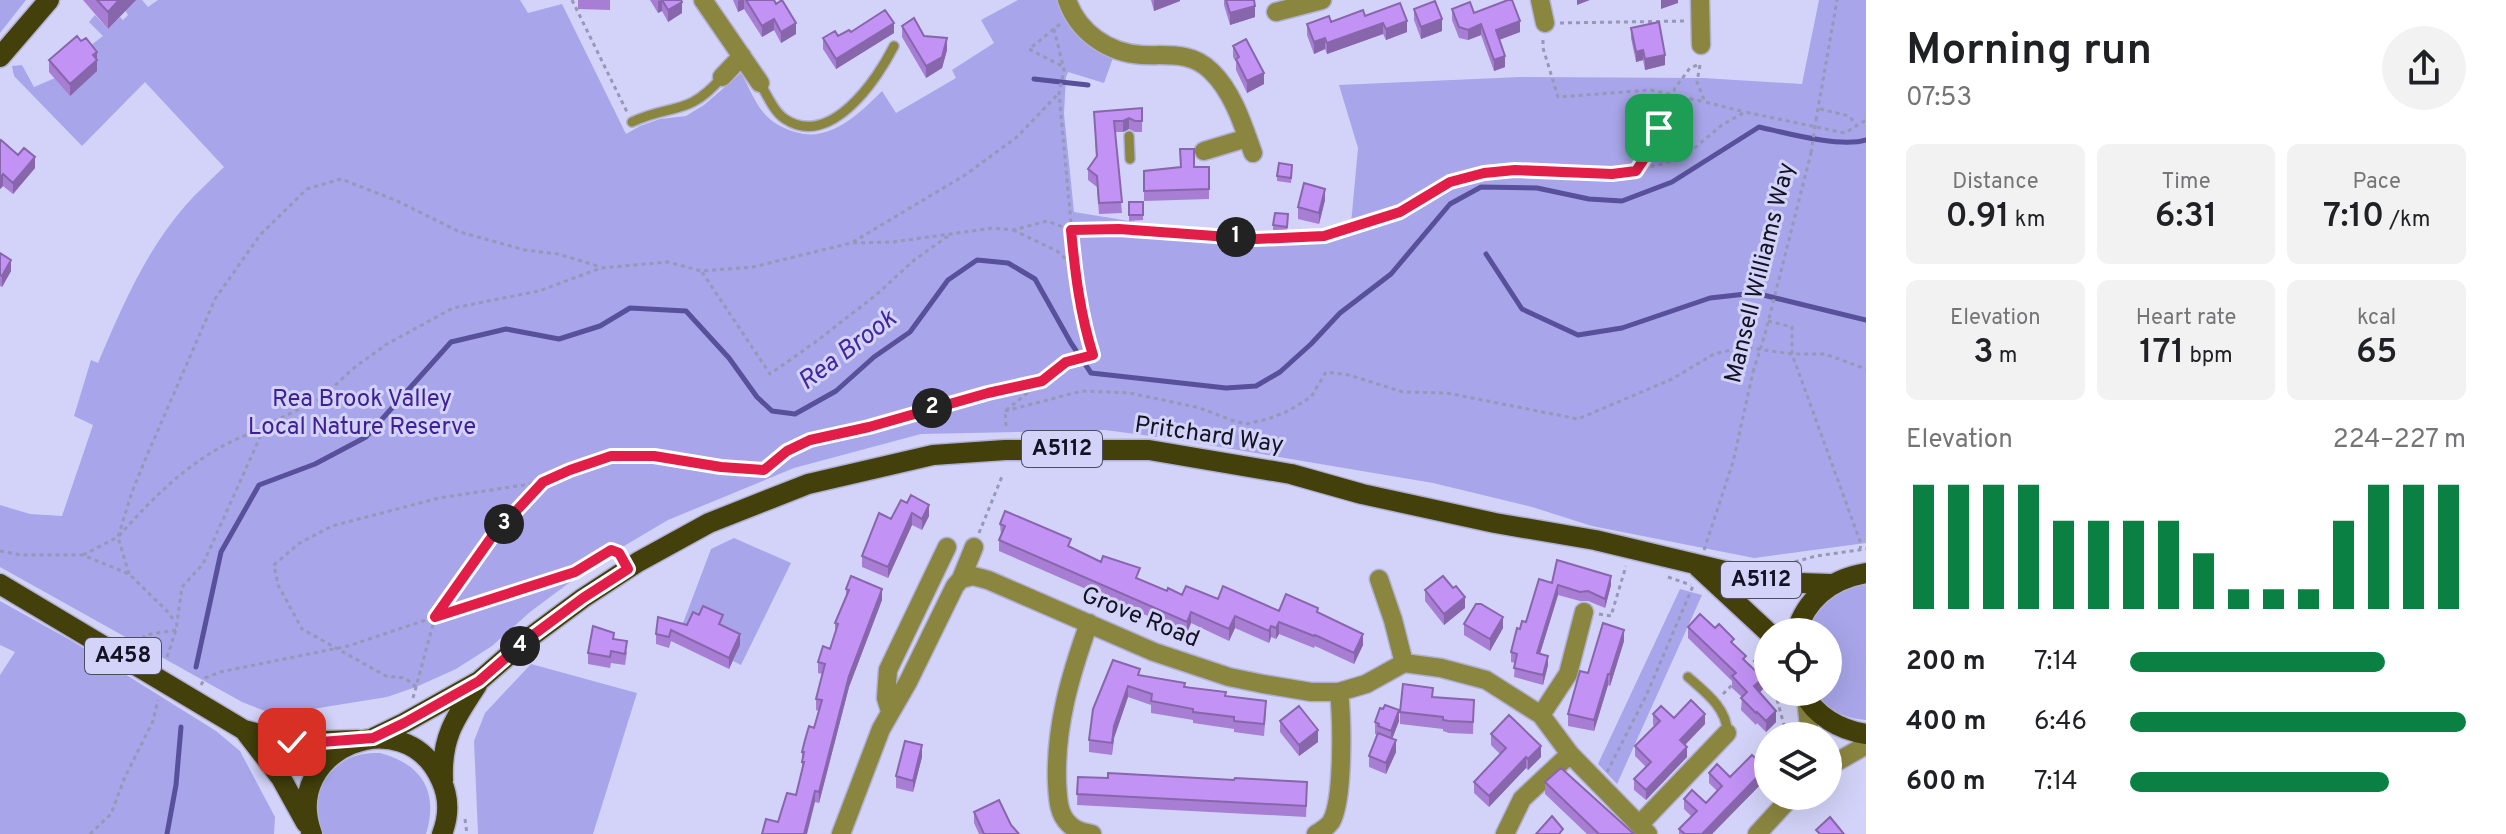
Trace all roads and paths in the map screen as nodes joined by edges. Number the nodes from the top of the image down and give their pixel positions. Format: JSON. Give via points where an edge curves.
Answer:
{"nodes":[{"id":1,"x":49,"y":0,"type":"edge"},
{"id":2,"x":572,"y":0,"type":"edge"},
{"id":3,"x":703,"y":0,"type":"edge"},
{"id":4,"x":1540,"y":0,"type":"edge"},
{"id":5,"x":1700,"y":0,"type":"edge"},
{"id":6,"x":1837,"y":0,"type":"edge"},
{"id":7,"x":1310,"y":1,"type":"edge"},
{"id":8,"x":1071,"y":8,"type":"edge"},
{"id":9,"x":1276,"y":12,"type":"dead end"},
{"id":10,"x":1692,"y":22,"type":"junction"},
{"id":11,"x":1545,"y":23,"type":"junction"},
{"id":12,"x":1701,"y":45,"type":"joint"},
{"id":13,"x":894,"y":46,"type":"dead end"},
{"id":14,"x":742,"y":56,"type":"junction"},
{"id":15,"x":0,"y":57,"type":"edge"},
{"id":16,"x":1700,"y":64,"type":"junction"},
{"id":17,"x":1063,"y":68,"type":"junction"},
{"id":18,"x":722,"y":77,"type":"joint"},
{"id":19,"x":760,"y":83,"type":"joint"},
{"id":20,"x":1059,"y":93,"type":"junction"},
{"id":21,"x":1672,"y":94,"type":"junction"},
{"id":22,"x":1705,"y":102,"type":"junction"},
{"id":23,"x":1818,"y":109,"type":"junction"},
{"id":24,"x":1745,"y":112,"type":"junction"},
{"id":25,"x":1866,"y":120,"type":"edge"},
{"id":26,"x":632,"y":122,"type":"joint"},
{"id":27,"x":1856,"y":124,"type":"junction"},
{"id":28,"x":1129,"y":136,"type":"dead end"},
{"id":29,"x":1204,"y":151,"type":"dead end"},
{"id":30,"x":1130,"y":159,"type":"dead end"},
{"id":31,"x":1636,"y":171,"type":"junction"},
{"id":32,"x":1013,"y":230,"type":"junction"},
{"id":33,"x":1071,"y":230,"type":"junction"},
{"id":34,"x":951,"y":234,"type":"junction"},
{"id":35,"x":851,"y":243,"type":"junction"},
{"id":36,"x":1075,"y":267,"type":"junction"},
{"id":37,"x":601,"y":268,"type":"junction"},
{"id":38,"x":701,"y":271,"type":"junction"},
{"id":39,"x":1768,"y":321,"type":"junction"},
{"id":40,"x":1792,"y":354,"type":"junction"},
{"id":41,"x":1866,"y":369,"type":"edge"},
{"id":42,"x":1042,"y":381,"type":"junction"},
{"id":43,"x":1005,"y":411,"type":"junction"},
{"id":44,"x":265,"y":426,"type":"junction"},
{"id":45,"x":1006,"y":426,"type":"dead end"},
{"id":46,"x":996,"y":473,"type":"dead end"},
{"id":47,"x":543,"y":482,"type":"junction"},
{"id":48,"x":118,"y":537,"type":"junction"},
{"id":49,"x":947,"y":547,"type":"dead end"},
{"id":50,"x":974,"y":547,"type":"joint"},
{"id":51,"x":1863,"y":549,"type":"edge"},
{"id":52,"x":0,"y":551,"type":"edge"},
{"id":53,"x":83,"y":555,"type":"junction"},
{"id":54,"x":1698,"y":557,"type":"junction"},
{"id":55,"x":1787,"y":564,"type":"dead end"},
{"id":56,"x":628,"y":569,"type":"junction"},
{"id":57,"x":1638,"y":569,"type":"dead end"},
{"id":58,"x":1866,"y":573,"type":"edge"},
{"id":59,"x":129,"y":574,"type":"junction"},
{"id":60,"x":1662,"y":574,"type":"dead end"},
{"id":61,"x":961,"y":579,"type":"junction"},
{"id":62,"x":1379,"y":579,"type":"dead end"},
{"id":63,"x":0,"y":584,"type":"edge"},
{"id":64,"x":1830,"y":584,"type":"junction"},
{"id":65,"x":1584,"y":612,"type":"joint"},
{"id":66,"x":435,"y":617,"type":"junction"},
{"id":67,"x":1801,"y":618,"type":"edge"},
{"id":68,"x":1089,"y":623,"type":"junction"},
{"id":69,"x":176,"y":627,"type":"junction"},
{"id":70,"x":1754,"y":628,"type":"edge"},
{"id":71,"x":137,"y":649,"type":"dead end"},
{"id":72,"x":335,"y":649,"type":"junction"},
{"id":73,"x":167,"y":657,"type":"dead end"},
{"id":74,"x":1754,"y":662,"type":"edge"},
{"id":75,"x":1404,"y":663,"type":"junction"},
{"id":76,"x":1688,"y":677,"type":"dead end"},
{"id":77,"x":205,"y":678,"type":"dead end"},
{"id":78,"x":479,"y":681,"type":"junction"},
{"id":79,"x":1339,"y":692,"type":"junction"},
{"id":80,"x":158,"y":700,"type":"dead end"},
{"id":81,"x":1715,"y":703,"type":"junction"},
{"id":82,"x":1812,"y":706,"type":"edge"},
{"id":83,"x":890,"y":711,"type":"junction"},
{"id":84,"x":1541,"y":715,"type":"junction"},
{"id":85,"x":244,"y":730,"type":"junction"},
{"id":86,"x":1727,"y":733,"type":"joint"},
{"id":87,"x":1866,"y":734,"type":"edge"},
{"id":88,"x":366,"y":739,"type":"junction"},
{"id":89,"x":1866,"y":745,"type":"edge"},
{"id":90,"x":1570,"y":754,"type":"junction"},
{"id":91,"x":1842,"y":759,"type":"edge"},
{"id":92,"x":1599,"y":784,"type":"junction"},
{"id":93,"x":451,"y":799,"type":"junction"},
{"id":94,"x":1779,"y":810,"type":"edge"},
{"id":95,"x":1644,"y":830,"type":"edge"},
{"id":96,"x":311,"y":832,"type":"edge"},
{"id":97,"x":90,"y":834,"type":"edge"},
{"id":98,"x":442,"y":834,"type":"edge"},
{"id":99,"x":457,"y":834,"type":"edge"},
{"id":100,"x":467,"y":834,"type":"edge"},
{"id":101,"x":841,"y":834,"type":"edge"},
{"id":102,"x":1092,"y":834,"type":"edge"},
{"id":103,"x":1316,"y":834,"type":"edge"},
{"id":104,"x":1505,"y":834,"type":"edge"},
{"id":105,"x":1757,"y":834,"type":"edge"}],
"edges":[{"from":1,"to":15,"type":"main road"},
{"from":2,"to":26,"type":"path"},
{"from":3,"to":14,"type":"street"},
{"from":4,"to":11,"type":"street"},
{"from":5,"to":10,"type":"street"},
{"from":6,"to":23,"type":"path","name":"Mansell Williams Way"},
{"from":7,"to":9,"type":"street"},
{"from":8,"to":29,"type":"street","via":[[1092,37],[1124,53],[1180,54],[1210,70],[1250,145]]},
{"from":10,"to":11,"type":"path"},
{"from":10,"to":12,"type":"street"},
{"from":11,"to":21,"type":"path","via":[[1543,48],[1558,97],[1651,90]]},
{"from":12,"to":16,"type":"path"},
{"from":13,"to":19,"type":"lane","via":[[861,97],[847,111],[816,125],[787,121]]},
{"from":14,"to":18,"type":"street"},
{"from":14,"to":19,"type":"street"},
{"from":16,"to":21,"type":"path","via":[[1690,68]]},
{"from":16,"to":22,"type":"path","via":[[1697,82]]},
{"from":17,"to":17,"type":"path","via":[[1061,60],[1054,29],[1029,49]]},
{"from":17,"to":20,"type":"path"},
{"from":18,"to":26,"type":"lane","via":[[690,105]]},
{"from":20,"to":33,"type":"path"},
{"from":20,"to":35,"type":"path","via":[[1017,137],[965,175]]},
{"from":21,"to":22,"type":"path"},
{"from":21,"to":31,"type":"path","via":[[1659,136]]},
{"from":22,"to":24,"type":"path"},
{"from":23,"to":27,"type":"path","via":[[1849,116]]},
{"from":23,"to":39,"type":"path","name":"Mansell Williams Way","bridge":true},
{"from":24,"to":27,"type":"path","via":[[1845,133]]},
{"from":24,"to":31,"type":"path","via":[[1691,151]]},
{"from":25,"to":27,"type":"path"},
{"from":28,"to":30,"type":"lane"},
{"from":31,"to":33,"type":"path","via":[[1484,173],[1450,182],[1400,212],[1324,236],[1256,239]]},
{"from":32,"to":33,"type":"path","via":[[1047,221]]},
{"from":32,"to":34,"type":"path"},
{"from":32,"to":36,"type":"path","via":[[1057,251]]},
{"from":33,"to":36,"type":"path"},
{"from":34,"to":35,"type":"path"},
{"from":34,"to":38,"type":"path","via":[[770,374]]},
{"from":35,"to":38,"type":"path","via":[[753,267]]},
{"from":36,"to":42,"type":"path","via":[[1093,355],[1066,362]]},
{"from":37,"to":38,"type":"path","via":[[668,262]]},
{"from":37,"to":44,"type":"path","via":[[539,291],[453,308],[387,344],[320,399]]},
{"from":37,"to":48,"type":"path","via":[[460,232],[341,179],[307,189],[260,235],[215,299],[145,460]]},
{"from":39,"to":40,"type":"path","via":[[1792,327]]},
{"from":39,"to":54,"type":"path","name":"Mansell Williams Way","bridge":true,"via":[[1733,462]]},
{"from":40,"to":41,"type":"path","via":[[1825,354]]},
{"from":40,"to":43,"type":"path","via":[[1744,347],[1714,354],[1672,379],[1578,419],[1447,393],[1403,392],[1326,372],[1311,397],[1288,411],[1246,424],[1130,393],[1082,391]]},
{"from":40,"to":51,"type":"path"},
{"from":42,"to":43,"type":"path"},
{"from":42,"to":47,"type":"path","via":[[810,440],[764,470],[611,456]]},
{"from":43,"to":45,"type":"path"},
{"from":44,"to":48,"type":"path","via":[[218,448],[165,486]]},
{"from":44,"to":69,"type":"path","via":[[203,564],[182,587]]},
{"from":46,"to":50,"type":"path","via":[[1002,476]]},
{"from":47,"to":66,"type":"path","via":[[491,538]]},
{"from":47,"to":72,"type":"path","via":[[439,498],[332,526],[283,555],[274,565],[278,585],[302,629]]},
{"from":48,"to":53,"type":"path"},
{"from":48,"to":59,"type":"path"},
{"from":49,"to":83,"type":"street","via":[[888,670]]},
{"from":50,"to":61,"type":"street"},
{"from":51,"to":55,"type":"path"},
{"from":52,"to":53,"type":"path"},
{"from":53,"to":59,"type":"path"},
{"from":54,"to":56,"type":"main road","name":"Pritchard Way","number":"A5112","via":[[1495,523],[1291,474],[1149,450],[1078,449],[933,455],[808,484],[709,523]]},
{"from":54,"to":64,"type":"main road","name":"Pritchard Way","number":"A5112","via":[[1771,582]]},
{"from":54,"to":70,"type":"main road","name":"Pritchard Way","number":"A5112"},
{"from":56,"to":66,"type":"path","via":[[611,550],[575,572]]},
{"from":56,"to":78,"type":"main road","name":"Pritchard Way","number":"A5112","via":[[525,641]]},
{"from":57,"to":65,"type":"path","via":[[1626,566],[1611,616]]},
{"from":58,"to":64,"type":"main road"},
{"from":59,"to":69,"type":"path"},
{"from":60,"to":92,"type":"path","via":[[1693,586],[1646,696]]},
{"from":61,"to":68,"type":"street","name":"Grove Road","via":[[988,580]]},
{"from":61,"to":83,"type":"street"},
{"from":62,"to":75,"type":"street"},
{"from":63,"to":85,"type":"main road","number":"A458"},
{"from":64,"to":67,"type":"main road"},
{"from":65,"to":84,"type":"street","via":[[1568,674]]},
{"from":66,"to":72,"type":"path"},
{"from":66,"to":72,"type":"path","via":[[416,687]]},
{"from":68,"to":79,"type":"street","name":"Grove Road","via":[[1229,677]]},
{"from":68,"to":102,"type":"street","via":[[1068,684],[1056,763],[1060,809],[1076,830]]},
{"from":69,"to":71,"type":"path","via":[[145,635]]},
{"from":69,"to":73,"type":"path"},
{"from":72,"to":77,"type":"path"},
{"from":74,"to":81,"type":"path"},
{"from":75,"to":79,"type":"street"},
{"from":75,"to":84,"type":"street","via":[[1486,680]]},
{"from":76,"to":81,"type":"lane"},
{"from":78,"to":88,"type":"main road","name":"Pritchard Way","number":"A5112"},
{"from":78,"to":93,"type":"main road","name":"Pritchard Way","number":"A5112","via":[[450,727],[442,757]]},
{"from":79,"to":103,"type":"street","via":[[1336,810],[1330,825]]},
{"from":80,"to":97,"type":"path","via":[[111,814]]},
{"from":81,"to":86,"type":"lane"},
{"from":82,"to":87,"type":"main road","via":[[1831,722]]},
{"from":83,"to":101,"type":"street"},
{"from":84,"to":90,"type":"street"},
{"from":85,"to":88,"type":"main road","number":"A458","via":[[292,742]]},
{"from":85,"to":96,"type":"main road","number":"A458","via":[[281,778]]},
{"from":86,"to":95,"type":"street"},
{"from":88,"to":93,"type":"main road","number":"A458","via":[[414,749],[431,763]]},
{"from":88,"to":96,"type":"main road","number":"A458","via":[[336,751],[315,775],[307,806]]},
{"from":89,"to":91,"type":"street"},
{"from":90,"to":92,"type":"street"},
{"from":90,"to":104,"type":"street","via":[[1522,799]]},
{"from":92,"to":95,"type":"street"},
{"from":93,"to":98,"type":"main road"},
{"from":93,"to":99,"type":"main road","number":"A458"},
{"from":93,"to":100,"type":"path"},
{"from":94,"to":105,"type":"street"}]}
